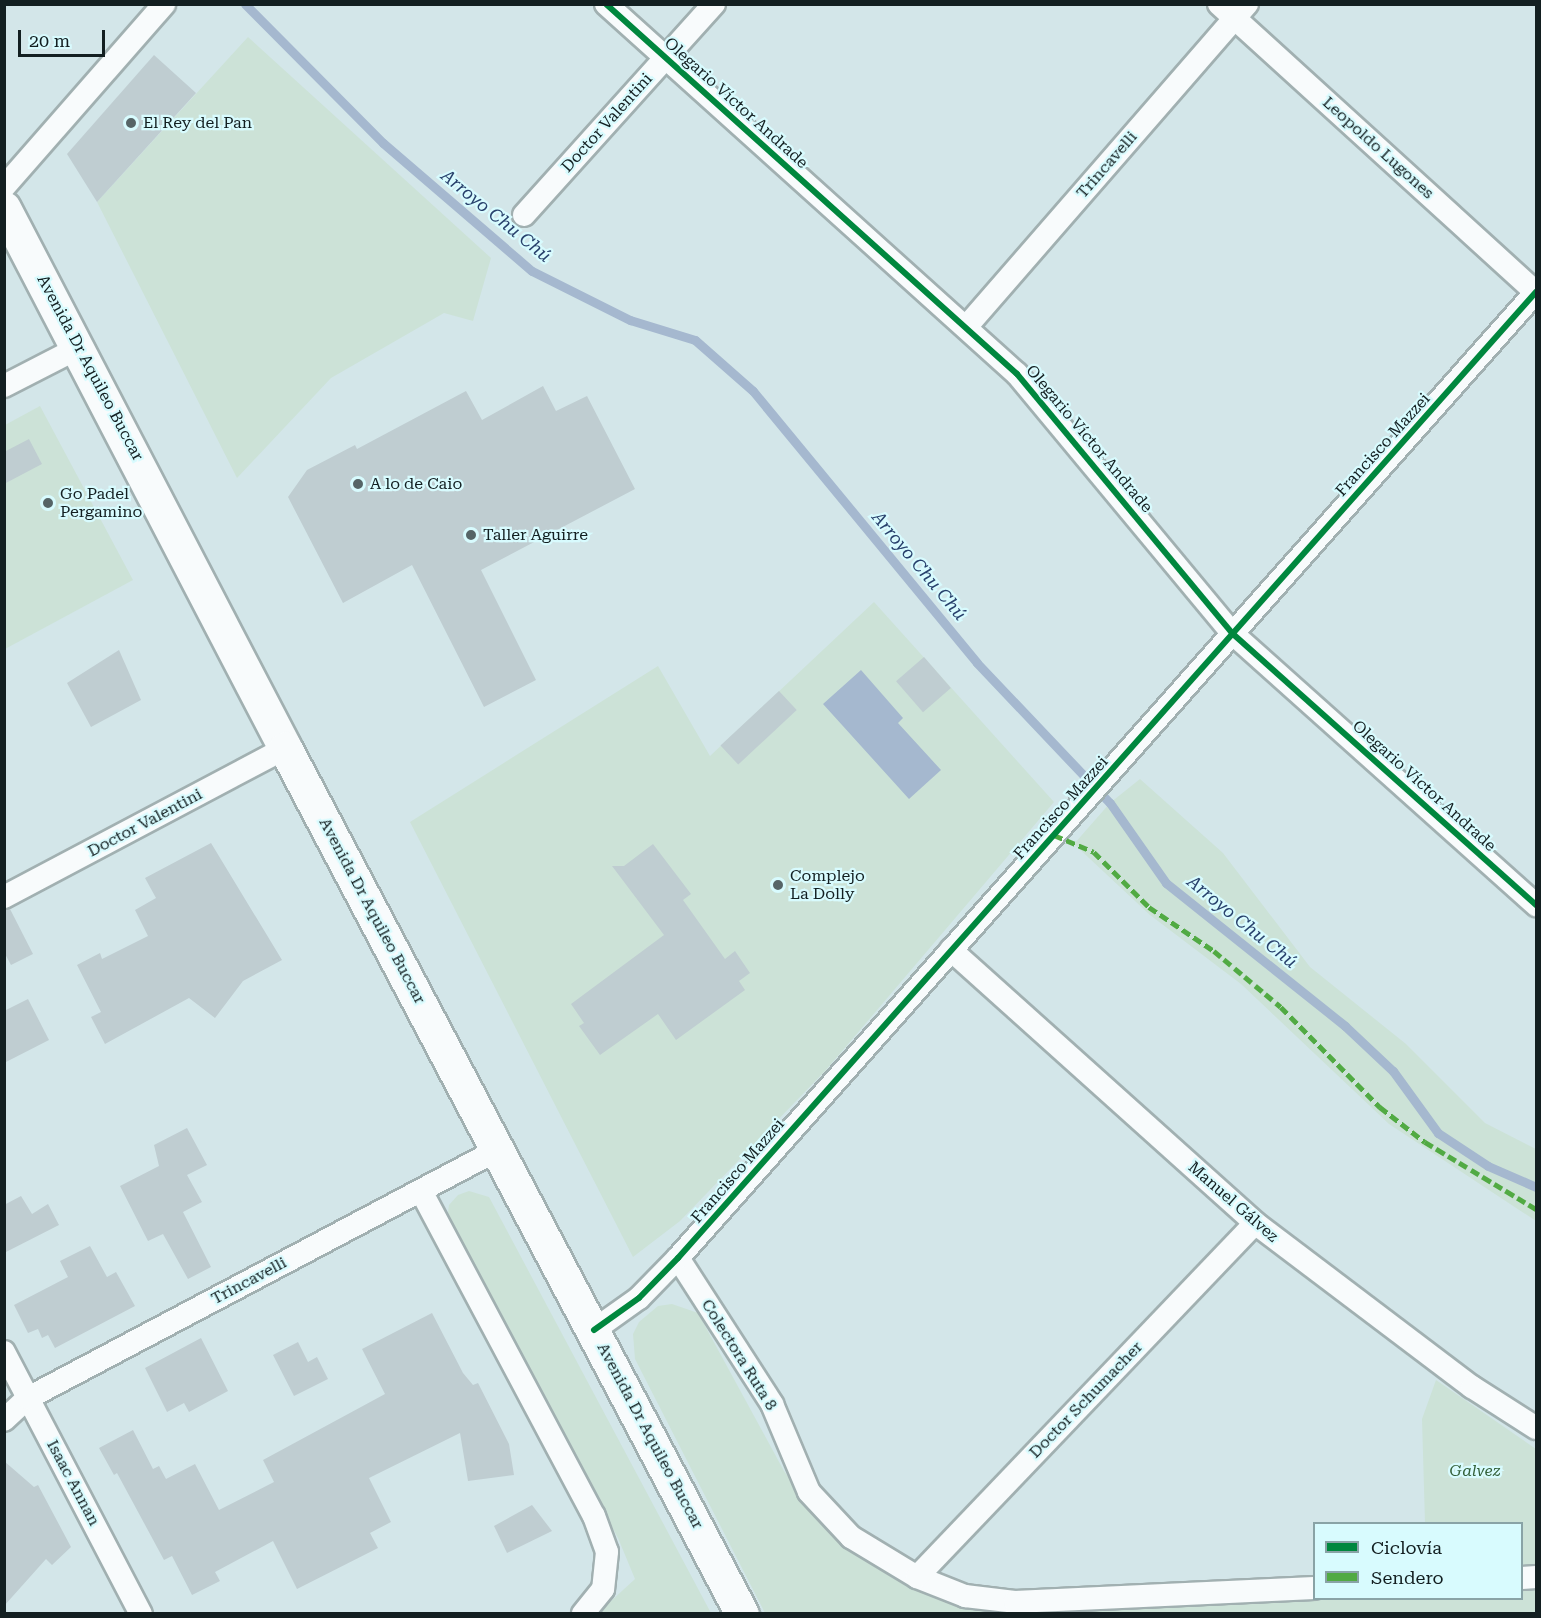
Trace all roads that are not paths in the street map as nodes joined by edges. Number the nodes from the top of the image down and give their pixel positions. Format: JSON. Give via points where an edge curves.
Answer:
{"nodes":[{"id":1,"x":164,"y":4,"type":"edge"},
{"id":2,"x":606,"y":4,"type":"edge"},
{"id":3,"x":714,"y":4,"type":"edge"},
{"id":4,"x":1233,"y":9,"type":"edge"},
{"id":5,"x":666,"y":58,"type":"junction"},
{"id":6,"x":4,"y":187,"type":"edge"},
{"id":7,"x":4,"y":208,"type":"edge"},
{"id":8,"x":524,"y":215,"type":"dead end"},
{"id":9,"x":1536,"y":292,"type":"edge"},
{"id":10,"x":967,"y":326,"type":"junction"},
{"id":11,"x":80,"y":347,"type":"junction"},
{"id":12,"x":4,"y":386,"type":"edge"},
{"id":13,"x":1233,"y":634,"type":"junction"},
{"id":14,"x":285,"y":748,"type":"junction"},
{"id":15,"x":4,"y":897,"type":"edge"},
{"id":16,"x":1536,"y":903,"type":"edge"},
{"id":17,"x":951,"y":950,"type":"junction"},
{"id":18,"x":499,"y":1149,"type":"junction"},
{"id":19,"x":421,"y":1191,"type":"junction"},
{"id":20,"x":1255,"y":1223,"type":"junction"},
{"id":21,"x":678,"y":1258,"type":"junction"},
{"id":22,"x":594,"y":1330,"type":"junction"},
{"id":23,"x":4,"y":1352,"type":"edge"},
{"id":24,"x":28,"y":1398,"type":"junction"},
{"id":25,"x":4,"y":1420,"type":"edge"},
{"id":26,"x":1536,"y":1428,"type":"edge"},
{"id":27,"x":917,"y":1577,"type":"junction"},
{"id":28,"x":1313,"y":1588,"type":"edge"},
{"id":29,"x":141,"y":1614,"type":"edge"},
{"id":30,"x":583,"y":1614,"type":"edge"},
{"id":31,"x":742,"y":1614,"type":"edge"}],
"edges":[{"from":1,"to":6,"type":"street"},
{"from":2,"to":5,"type":"street","name":"Olegario Víctor Andrade"},
{"from":3,"to":5,"type":"street","name":"Doctor Valentini"},
{"from":4,"to":9,"type":"street","name":"Leopoldo Lugones"},
{"from":4,"to":10,"type":"street","name":"Trincavelli"},
{"from":5,"to":8,"type":"street","name":"Doctor Valentini"},
{"from":5,"to":10,"type":"street","name":"Olegario Víctor Andrade"},
{"from":7,"to":11,"type":"highway","name":"Avenida Dr Aquileo Buccar"},
{"from":9,"to":13,"type":"street","name":"Francisco Mazzei"},
{"from":10,"to":13,"type":"street","name":"Olegario Víctor Andrade","via":[[1017,374]]},
{"from":11,"to":12,"type":"street"},
{"from":11,"to":14,"type":"highway","name":"Avenida Dr Aquileo Buccar"},
{"from":13,"to":16,"type":"street","name":"Olegario Víctor Andrade"},
{"from":13,"to":17,"type":"street","name":"Francisco Mazzei"},
{"from":14,"to":15,"type":"street","name":"Doctor Valentini"},
{"from":14,"to":18,"type":"highway","name":"Avenida Dr Aquileo Buccar"},
{"from":17,"to":20,"type":"street","name":"Manuel Gálvez"},
{"from":17,"to":21,"type":"street","name":"Francisco Mazzei"},
{"from":18,"to":19,"type":"street","name":"Trincavelli"},
{"from":18,"to":22,"type":"highway","name":"Avenida Dr Aquileo Buccar"},
{"from":19,"to":24,"type":"street","name":"Trincavelli"},
{"from":19,"to":30,"type":"street","via":[[594,1516],[607,1552],[603,1589]]},
{"from":20,"to":26,"type":"street","name":"Manuel Gálvez","via":[[1472,1387]]},
{"from":20,"to":27,"type":"street","name":"Doctor Schumacher"},
{"from":21,"to":22,"type":"street","name":"Francisco Mazzei","via":[[639,1298]]},
{"from":21,"to":27,"type":"street","name":"Colectora Ruta 8","via":[[772,1404],[809,1492],[851,1537]]},
{"from":22,"to":31,"type":"highway","name":"Avenida Dr Aquileo Buccar"},
{"from":23,"to":24,"type":"street","name":"Isaac Annan"},
{"from":24,"to":25,"type":"street","name":"Trincavelli"},
{"from":24,"to":29,"type":"street","name":"Isaac Annan"},
{"from":27,"to":28,"type":"street","name":"Colectora Ruta 8","via":[[965,1596],[1015,1602]]}]}
